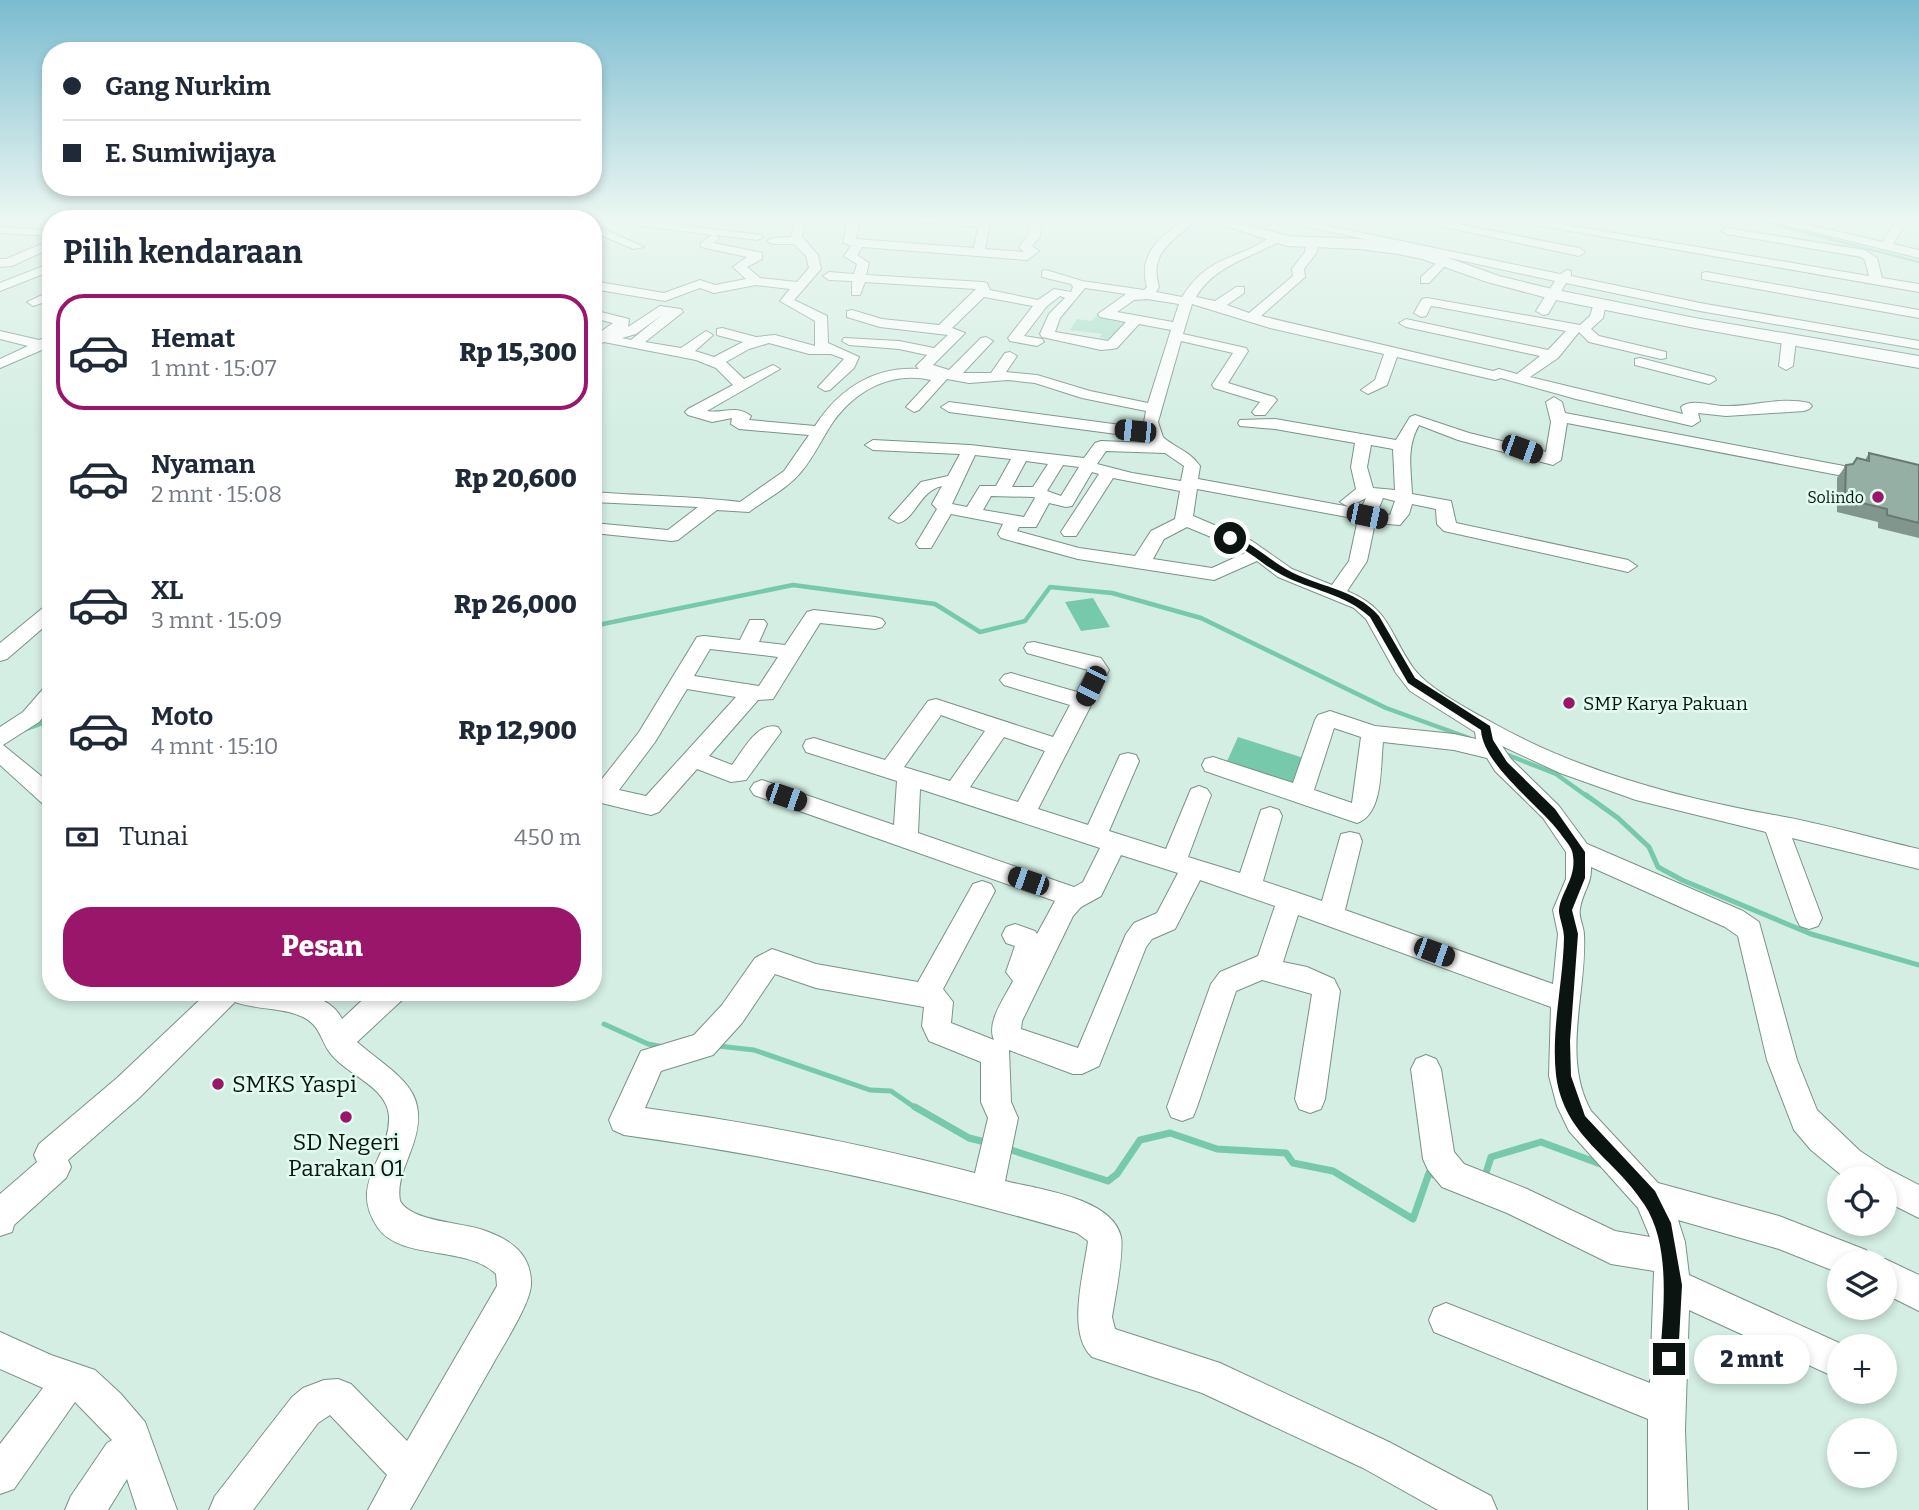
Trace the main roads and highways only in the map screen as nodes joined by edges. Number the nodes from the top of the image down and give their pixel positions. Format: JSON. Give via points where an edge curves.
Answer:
{"nodes":[{"id":1,"x":1526,"y":287,"type":"edge"},
{"id":2,"x":1919,"y":362,"type":"edge"}],
"edges":[{"from":1,"to":2,"type":"main road","via":[[1600,303],[1701,298],[1789,339]]}]}
